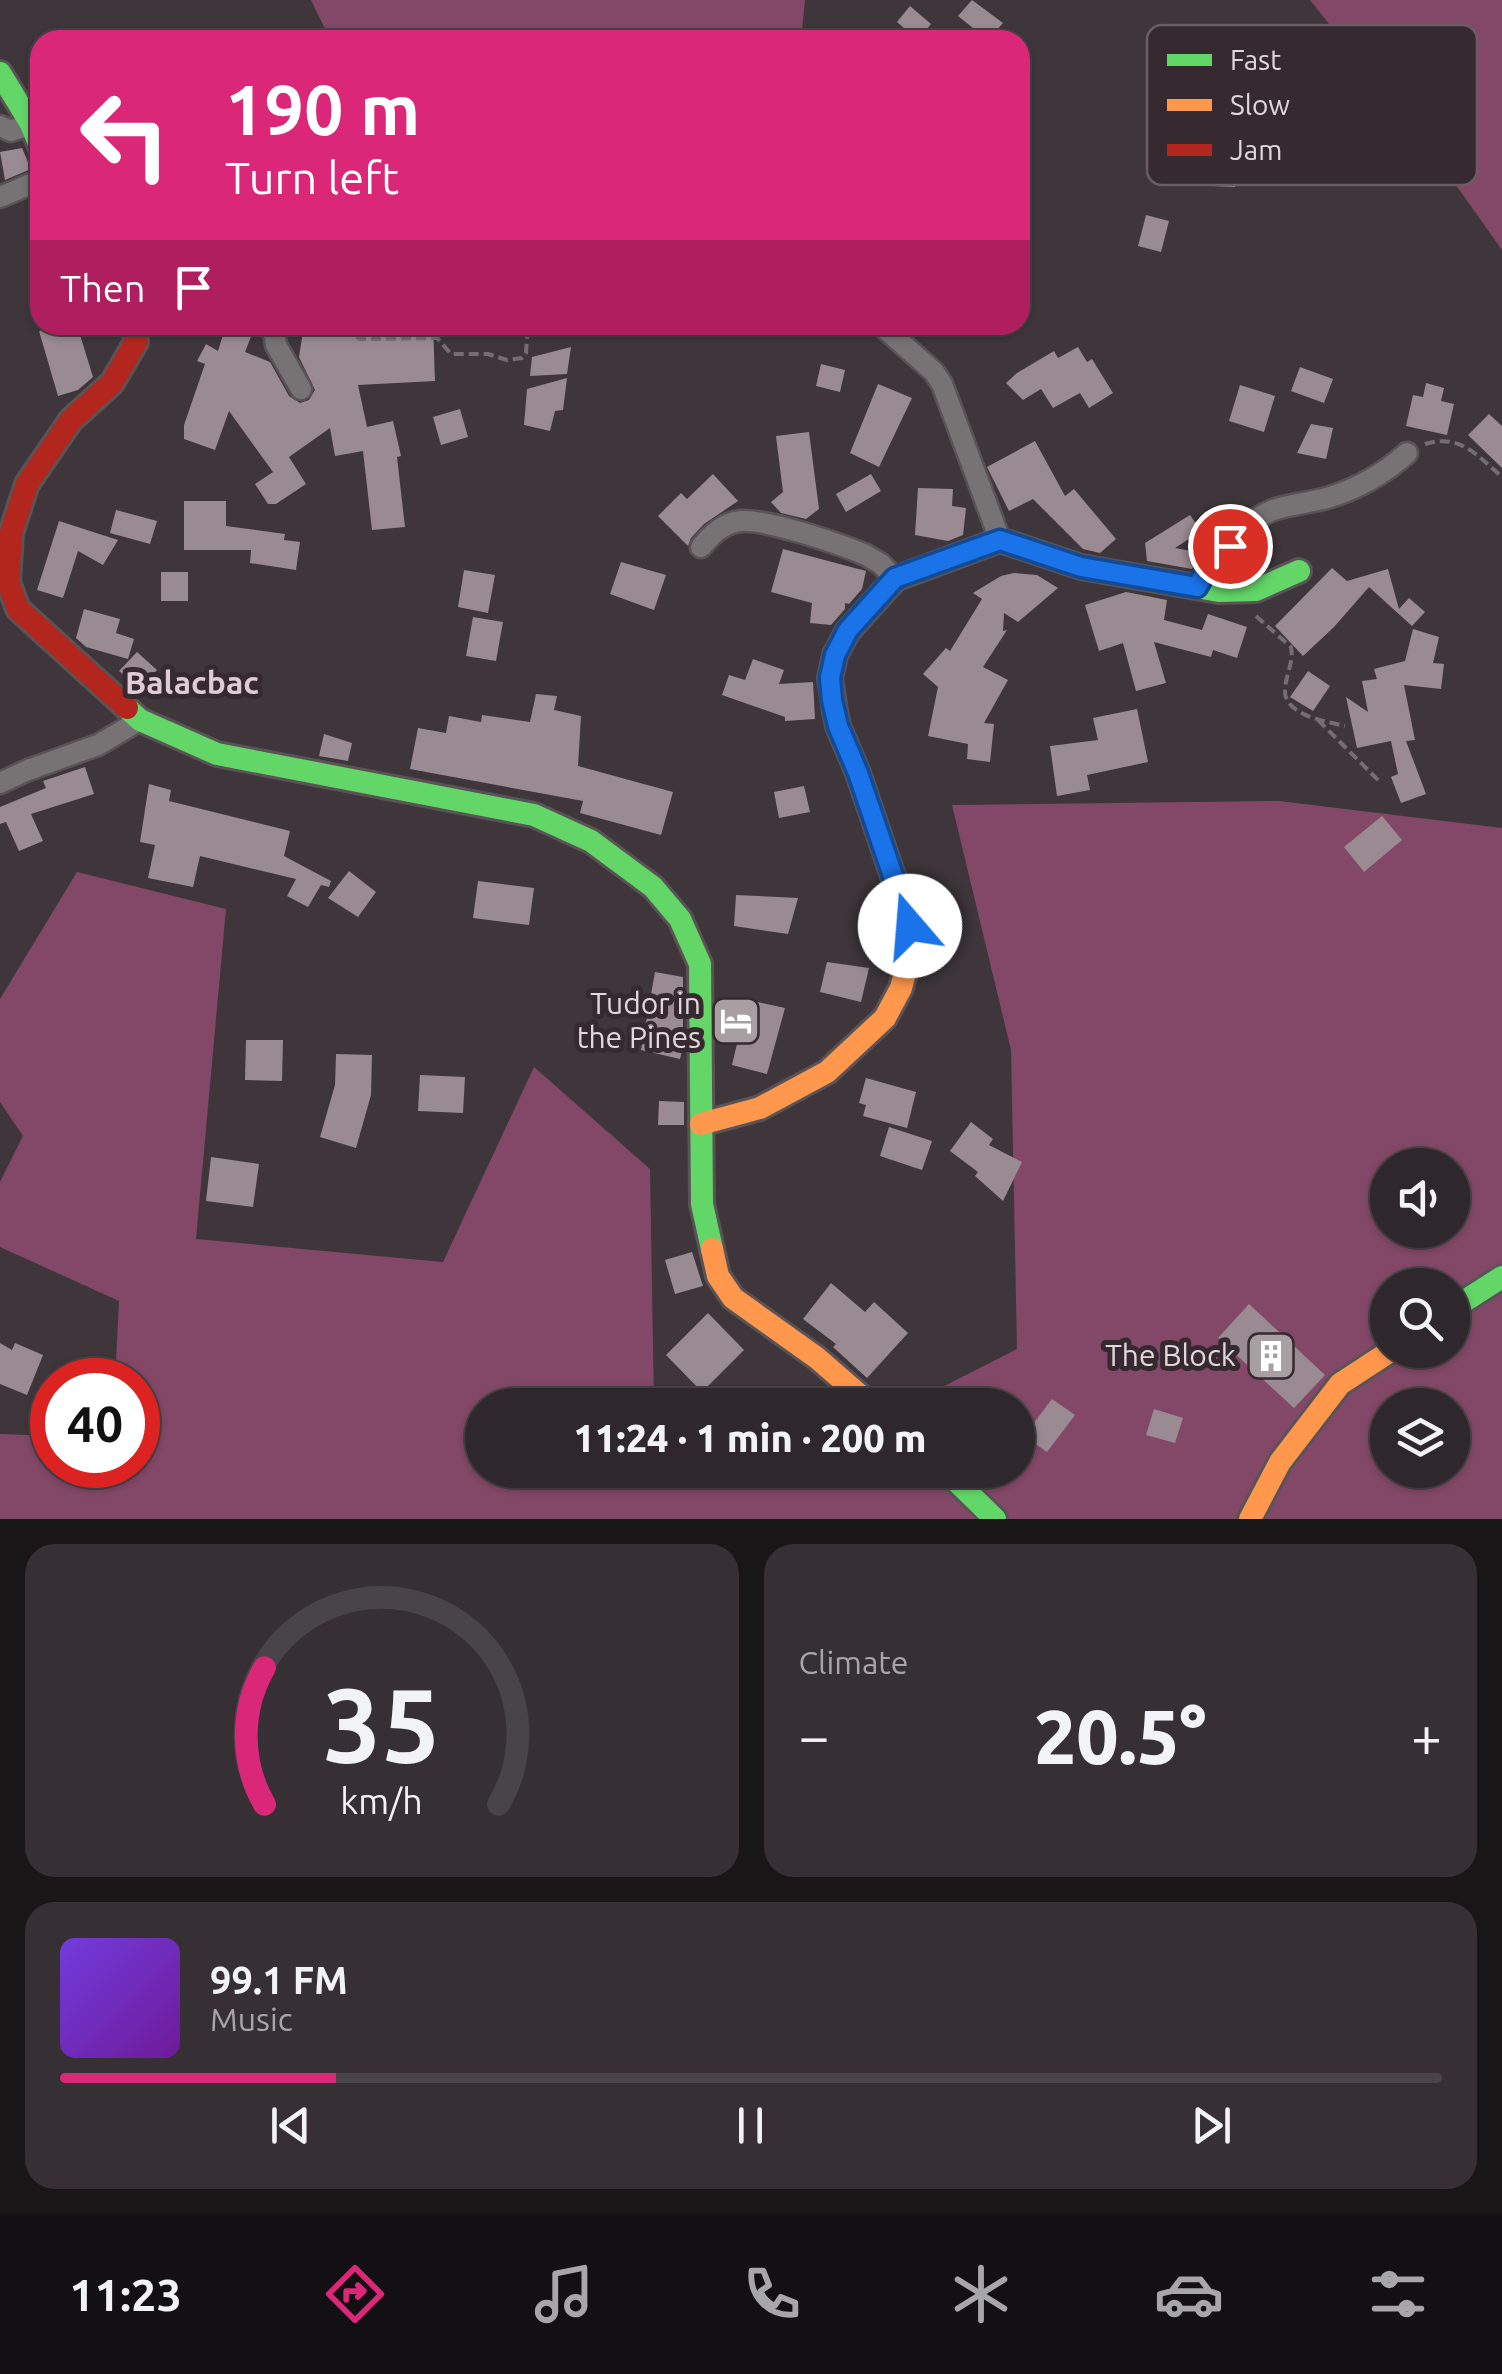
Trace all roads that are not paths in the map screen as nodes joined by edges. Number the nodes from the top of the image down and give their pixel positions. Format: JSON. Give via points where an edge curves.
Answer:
{"nodes":[{"id":1,"x":0,"y":74,"type":"edge"},
{"id":2,"x":30,"y":122,"type":"edge"},
{"id":3,"x":30,"y":124,"type":"edge"},
{"id":4,"x":0,"y":126,"type":"edge"},
{"id":5,"x":30,"y":184,"type":"edge"},
{"id":6,"x":0,"y":198,"type":"edge"},
{"id":7,"x":135,"y":335,"type":"edge"},
{"id":8,"x":274,"y":335,"type":"edge"},
{"id":9,"x":892,"y":335,"type":"edge"},
{"id":10,"x":300,"y":389,"type":"dead end"},
{"id":11,"x":1408,"y":453,"type":"road end"},
{"id":12,"x":1000,"y":540,"type":"junction"},
{"id":13,"x":702,"y":547,"type":"dead end"},
{"id":14,"x":1300,"y":571,"type":"dead end"},
{"id":15,"x":895,"y":578,"type":"junction"},
{"id":16,"x":1197,"y":587,"type":"junction"},
{"id":17,"x":140,"y":720,"type":"junction"},
{"id":18,"x":0,"y":783,"type":"edge"},
{"id":19,"x":701,"y":1124,"type":"junction"},
{"id":20,"x":1502,"y":1276,"type":"edge"},
{"id":21,"x":1470,"y":1298,"type":"edge"},
{"id":22,"x":1370,"y":1364,"type":"edge"},
{"id":23,"x":851,"y":1388,"type":"edge"},
{"id":24,"x":963,"y":1488,"type":"edge"},
{"id":25,"x":995,"y":1519,"type":"edge"},
{"id":26,"x":1250,"y":1519,"type":"edge"}],
"edges":[{"from":1,"to":2,"type":"main road"},
{"from":3,"to":4,"type":"street"},
{"from":5,"to":6,"type":"street"},
{"from":7,"to":17,"type":"main road","via":[[112,383],[71,420],[27,484],[10,533],[8,582],[18,610]]},
{"from":8,"to":10,"type":"street"},
{"from":9,"to":12,"type":"street","via":[[942,384]]},
{"from":11,"to":16,"type":"street","via":[[1384,474],[1252,522]]},
{"from":12,"to":15,"type":"main road"},
{"from":12,"to":16,"type":"main road","via":[[1081,567]]},
{"from":13,"to":15,"type":"street","via":[[728,524],[762,523],[866,555]]},
{"from":14,"to":16,"type":"main road","via":[[1256,590]]},
{"from":15,"to":19,"type":"main road","via":[[848,630],[830,678],[838,726],[910,926],[901,988],[865,1040],[827,1072],[760,1108]]},
{"from":17,"to":18,"type":"street","via":[[98,745]]},
{"from":17,"to":19,"type":"main road","via":[[218,754],[534,815],[592,841],[662,898],[680,919],[700,964]]},
{"from":19,"to":23,"type":"main road","via":[[702,1204],[718,1276],[732,1298]]},
{"from":20,"to":21,"type":"main road"},
{"from":22,"to":26,"type":"main road","via":[[1340,1384],[1280,1462]]},
{"from":24,"to":25,"type":"main road"}]}
